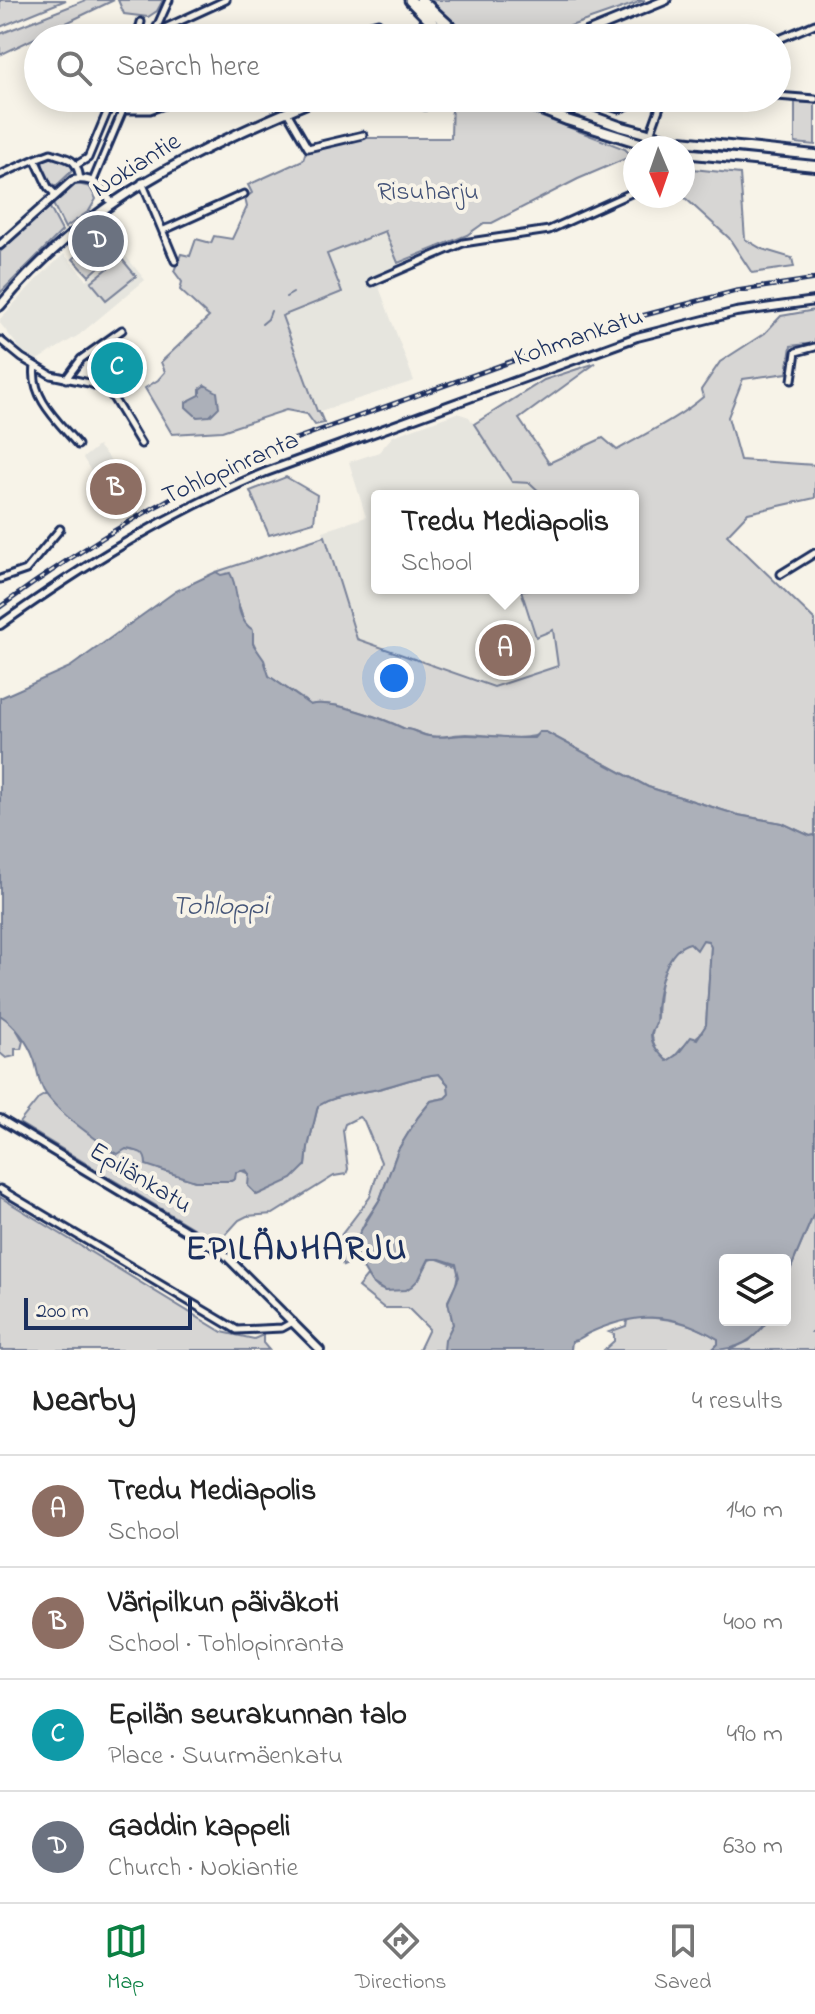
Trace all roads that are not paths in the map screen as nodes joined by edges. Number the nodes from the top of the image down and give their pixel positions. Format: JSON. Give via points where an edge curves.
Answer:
{"nodes":[{"id":1,"x":169,"y":0,"type":"edge"},
{"id":2,"x":226,"y":0,"type":"edge"},
{"id":3,"x":410,"y":0,"type":"edge"},
{"id":4,"x":421,"y":0,"type":"edge"},
{"id":5,"x":666,"y":0,"type":"edge"},
{"id":6,"x":378,"y":23,"type":"dead end"},
{"id":7,"x":158,"y":24,"type":"edge"},
{"id":8,"x":177,"y":24,"type":"edge"},
{"id":9,"x":374,"y":24,"type":"edge"},
{"id":10,"x":433,"y":24,"type":"edge"},
{"id":11,"x":447,"y":24,"type":"edge"},
{"id":12,"x":607,"y":24,"type":"edge"},
{"id":13,"x":815,"y":24,"type":"edge"},
{"id":14,"x":791,"y":34,"type":"edge"},
{"id":15,"x":791,"y":97,"type":"edge"},
{"id":16,"x":815,"y":99,"type":"edge"},
{"id":17,"x":107,"y":112,"type":"edge"},
{"id":18,"x":123,"y":112,"type":"edge"},
{"id":19,"x":286,"y":112,"type":"joint"},
{"id":20,"x":547,"y":112,"type":"edge"},
{"id":21,"x":582,"y":112,"type":"edge"},
{"id":22,"x":658,"y":112,"type":"edge"},
{"id":23,"x":363,"y":135,"type":"dead end"},
{"id":24,"x":649,"y":135,"type":"junction"},
{"id":25,"x":623,"y":139,"type":"edge"},
{"id":26,"x":695,"y":154,"type":"edge"},
{"id":27,"x":815,"y":155,"type":"edge"},
{"id":28,"x":35,"y":159,"type":"junction"},
{"id":29,"x":78,"y":164,"type":"junction"},
{"id":30,"x":815,"y":166,"type":"edge"},
{"id":31,"x":0,"y":175,"type":"edge"},
{"id":32,"x":80,"y":179,"type":"junction"},
{"id":33,"x":93,"y":181,"type":"junction"},
{"id":34,"x":142,"y":182,"type":"junction"},
{"id":35,"x":55,"y":194,"type":"junction"},
{"id":36,"x":244,"y":194,"type":"dead end"},
{"id":37,"x":623,"y":197,"type":"edge"},
{"id":38,"x":111,"y":202,"type":"junction"},
{"id":39,"x":164,"y":230,"type":"junction"},
{"id":40,"x":0,"y":245,"type":"edge"},
{"id":41,"x":175,"y":261,"type":"dead end"},
{"id":42,"x":372,"y":282,"type":"dead end"},
{"id":43,"x":815,"y":301,"type":"edge"},
{"id":44,"x":0,"y":306,"type":"edge"},
{"id":45,"x":122,"y":330,"type":"dead end"},
{"id":46,"x":0,"y":340,"type":"edge"},
{"id":47,"x":815,"y":347,"type":"edge"},
{"id":48,"x":35,"y":366,"type":"junction"},
{"id":49,"x":66,"y":379,"type":"junction"},
{"id":50,"x":792,"y":380,"type":"dead end"},
{"id":51,"x":363,"y":436,"type":"joint"},
{"id":52,"x":141,"y":444,"type":"dead end"},
{"id":53,"x":78,"y":445,"type":"dead end"},
{"id":54,"x":60,"y":529,"type":"dead end"},
{"id":55,"x":815,"y":553,"type":"edge"},
{"id":56,"x":781,"y":574,"type":"dead end"},
{"id":57,"x":0,"y":579,"type":"edge"},
{"id":58,"x":0,"y":625,"type":"edge"},
{"id":59,"x":0,"y":1119,"type":"edge"},
{"id":60,"x":0,"y":1189,"type":"edge"},
{"id":61,"x":293,"y":1322,"type":"junction"},
{"id":62,"x":320,"y":1350,"type":"edge"}],
"edges":[{"from":1,"to":7,"type":"street"},
{"from":2,"to":8,"type":"street"},
{"from":3,"to":10,"type":"highway"},
{"from":4,"to":11,"type":"highway"},
{"from":5,"to":12,"type":"main road"},
{"from":6,"to":9,"type":"street"},
{"from":13,"to":14,"type":"street"},
{"from":15,"to":16,"type":"street"},
{"from":17,"to":29,"type":"street","via":[[88,158]]},
{"from":18,"to":33,"type":"street"},
{"from":19,"to":23,"type":"street","via":[[308,148]]},
{"from":19,"to":34,"type":"main road","name":"Nokiantie"},
{"from":20,"to":25,"type":"main road"},
{"from":21,"to":24,"type":"main road"},
{"from":22,"to":24,"type":"street"},
{"from":24,"to":27,"type":"main road"},
{"from":26,"to":30,"type":"main road"},
{"from":28,"to":29,"type":"street","via":[[51,153]]},
{"from":28,"to":31,"type":"street"},
{"from":28,"to":35,"type":"street"},
{"from":29,"to":32,"type":"street"},
{"from":32,"to":33,"type":"street"},
{"from":32,"to":35,"type":"street"},
{"from":33,"to":38,"type":"street"},
{"from":34,"to":38,"type":"main road","name":"Nokiantie"},
{"from":34,"to":39,"type":"street"},
{"from":35,"to":40,"type":"street"},
{"from":36,"to":39,"type":"street"},
{"from":37,"to":42,"type":"street","via":[[549,230],[463,243]]},
{"from":38,"to":44,"type":"main road","name":"Nokiantie","via":[[54,249]]},
{"from":39,"to":41,"type":"street"},
{"from":43,"to":51,"type":"street","name":"Kohmankatu","via":[[736,312],[649,333]]},
{"from":45,"to":49,"type":"street","via":[[81,359]]},
{"from":46,"to":48,"type":"street"},
{"from":47,"to":50,"type":"street","via":[[796,352]]},
{"from":48,"to":49,"type":"street"},
{"from":48,"to":53,"type":"street","via":[[34,379],[46,408]]},
{"from":49,"to":52,"type":"street","via":[[109,391]]},
{"from":51,"to":58,"type":"street","name":"Tohlopinranta","via":[[181,511],[67,577]]},
{"from":54,"to":57,"type":"street","via":[[26,570]]},
{"from":55,"to":56,"type":"street"},
{"from":59,"to":61,"type":"street","name":"Epilänkatu","via":[[223,1253]]},
{"from":60,"to":61,"type":"street","via":[[237,1330],[282,1328]]},
{"from":61,"to":62,"type":"street","name":"Epilänkatu"}]}
